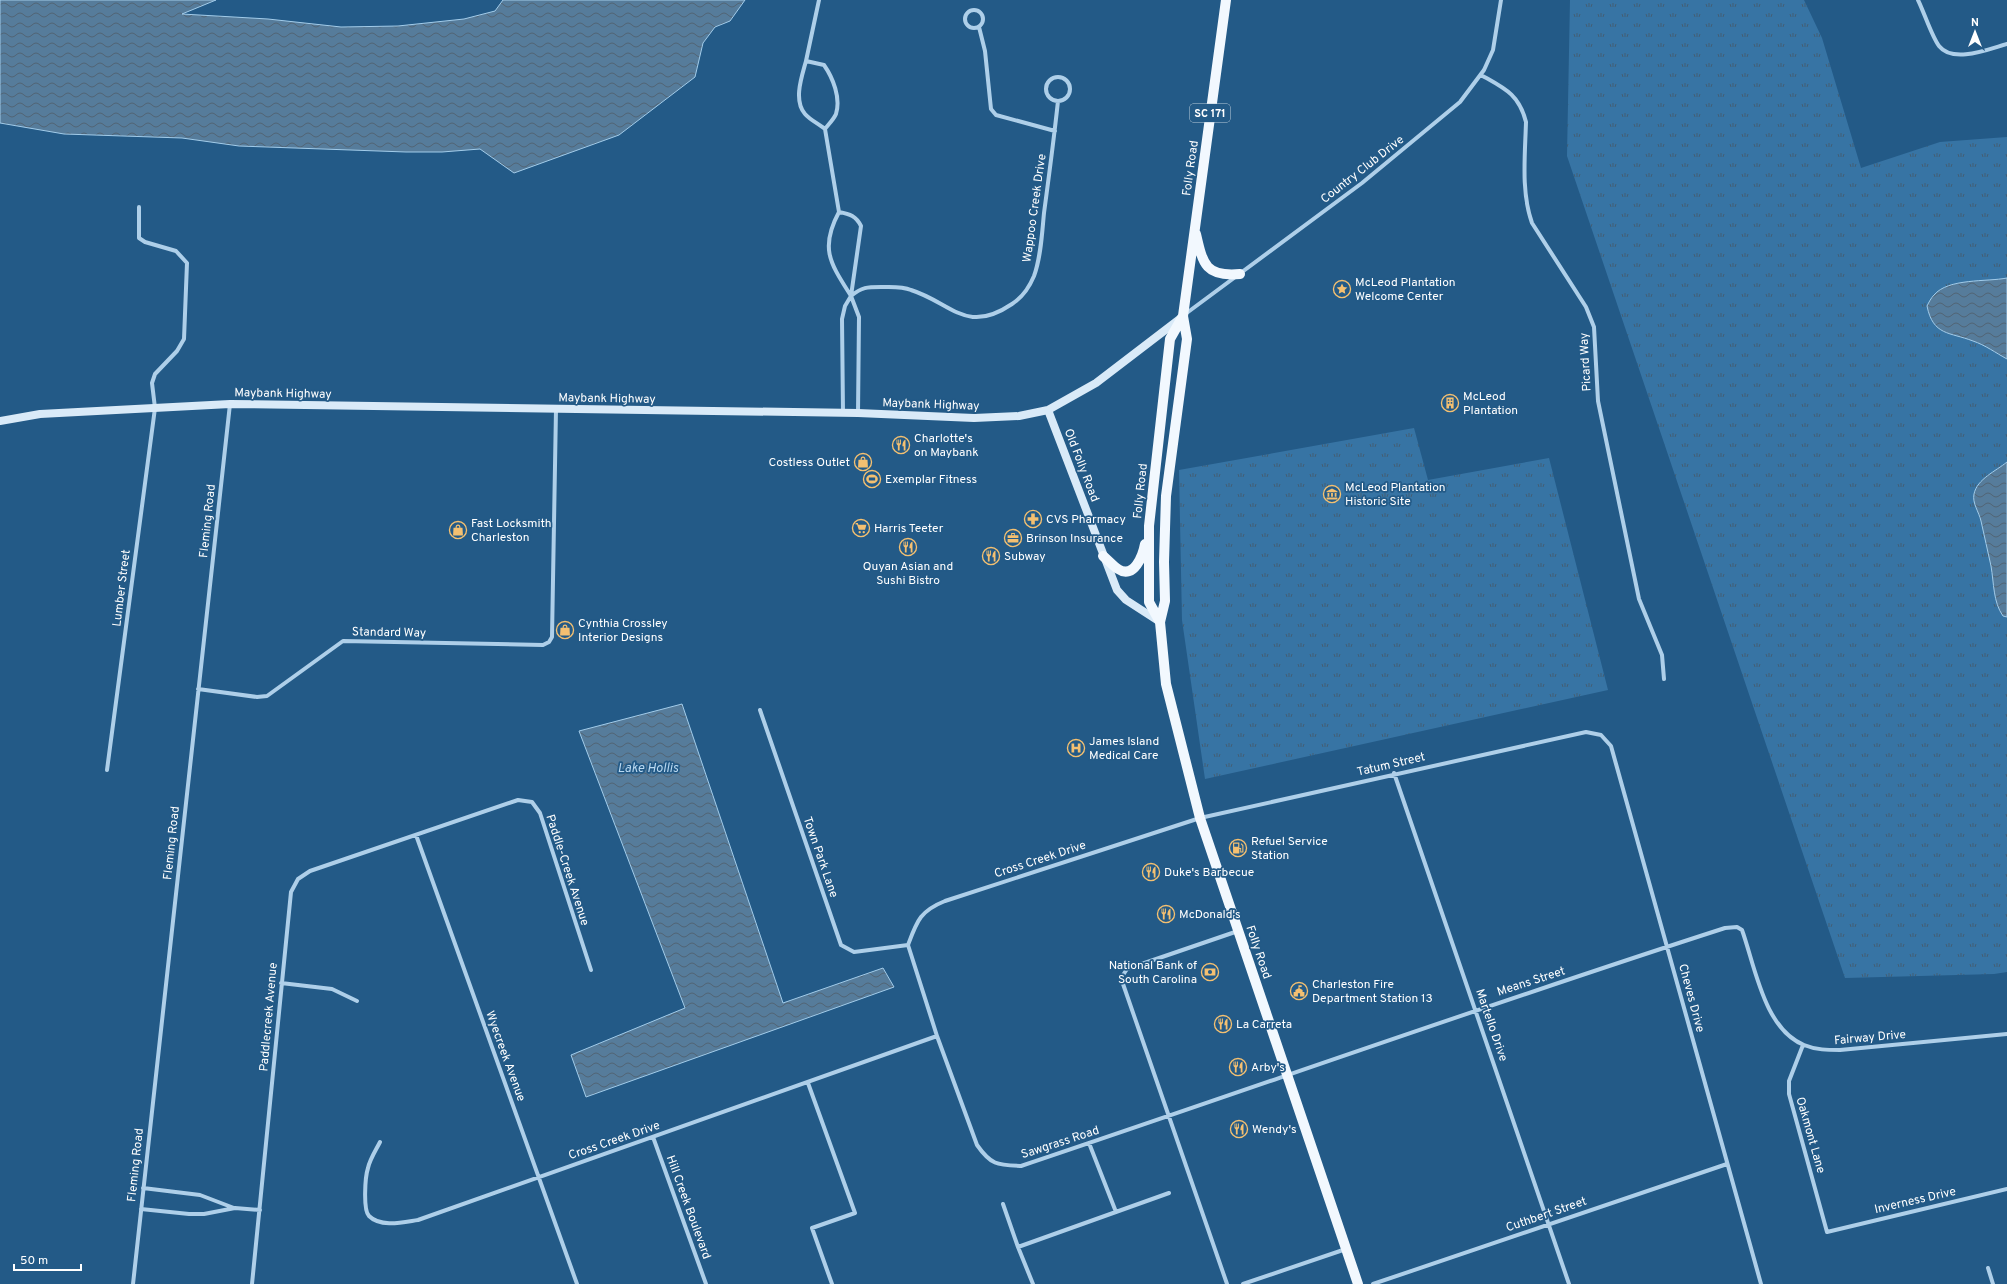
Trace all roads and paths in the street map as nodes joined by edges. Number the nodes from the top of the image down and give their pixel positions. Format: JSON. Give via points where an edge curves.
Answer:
{"nodes":[{"id":1,"x":819,"y":0,"type":"edge"},
{"id":2,"x":1226,"y":0,"type":"edge"},
{"id":3,"x":1502,"y":0,"type":"edge"},
{"id":4,"x":1918,"y":0,"type":"edge"},
{"id":5,"x":979,"y":27,"type":"junction"},
{"id":6,"x":2007,"y":44,"type":"edge"},
{"id":7,"x":806,"y":61,"type":"junction"},
{"id":8,"x":1481,"y":75,"type":"junction"},
{"id":9,"x":1058,"y":101,"type":"junction"},
{"id":10,"x":825,"y":129,"type":"junction"},
{"id":11,"x":1055,"y":131,"type":"junction"},
{"id":12,"x":139,"y":207,"type":"dead end"},
{"id":13,"x":840,"y":212,"type":"junction"},
{"id":14,"x":1195,"y":227,"type":"junction"},
{"id":15,"x":1240,"y":274,"type":"junction"},
{"id":16,"x":851,"y":296,"type":"junction"},
{"id":17,"x":1183,"y":316,"type":"junction"},
{"id":18,"x":230,"y":404,"type":"junction"},
{"id":19,"x":155,"y":408,"type":"junction"},
{"id":20,"x":556,"y":409,"type":"junction"},
{"id":21,"x":1048,"y":410,"type":"junction"},
{"id":22,"x":843,"y":413,"type":"junction"},
{"id":23,"x":858,"y":413,"type":"junction"},
{"id":24,"x":0,"y":421,"type":"edge"},
{"id":25,"x":1149,"y":526,"type":"junction"},
{"id":26,"x":1103,"y":556,"type":"junction"},
{"id":27,"x":1160,"y":622,"type":"junction"},
{"id":28,"x":1664,"y":679,"type":"dead end"},
{"id":29,"x":198,"y":689,"type":"junction"},
{"id":30,"x":760,"y":710,"type":"dead end"},
{"id":31,"x":1586,"y":732,"type":"joint"},
{"id":32,"x":107,"y":770,"type":"dead end"},
{"id":33,"x":1394,"y":774,"type":"junction"},
{"id":34,"x":1200,"y":818,"type":"junction"},
{"id":35,"x":416,"y":835,"type":"junction"},
{"id":36,"x":1238,"y":931,"type":"junction"},
{"id":37,"x":908,"y":945,"type":"junction"},
{"id":38,"x":1668,"y":946,"type":"junction"},
{"id":39,"x":591,"y":970,"type":"dead end"},
{"id":40,"x":281,"y":983,"type":"junction"},
{"id":41,"x":357,"y":1001,"type":"dead end"},
{"id":42,"x":1476,"y":1009,"type":"junction"},
{"id":43,"x":2007,"y":1034,"type":"edge"},
{"id":44,"x":937,"y":1036,"type":"junction"},
{"id":45,"x":1803,"y":1045,"type":"junction"},
{"id":46,"x":1287,"y":1076,"type":"junction"},
{"id":47,"x":808,"y":1083,"type":"junction"},
{"id":48,"x":1169,"y":1117,"type":"junction"},
{"id":49,"x":653,"y":1137,"type":"junction"},
{"id":50,"x":380,"y":1142,"type":"dead end"},
{"id":51,"x":1089,"y":1143,"type":"junction"},
{"id":52,"x":1727,"y":1164,"type":"junction"},
{"id":53,"x":538,"y":1176,"type":"junction"},
{"id":54,"x":143,"y":1188,"type":"junction"},
{"id":55,"x":2007,"y":1189,"type":"edge"},
{"id":56,"x":1169,"y":1193,"type":"dead end"},
{"id":57,"x":1003,"y":1204,"type":"dead end"},
{"id":58,"x":235,"y":1208,"type":"junction"},
{"id":59,"x":141,"y":1209,"type":"junction"},
{"id":60,"x":260,"y":1210,"type":"junction"},
{"id":61,"x":1116,"y":1212,"type":"junction"},
{"id":62,"x":1549,"y":1223,"type":"junction"},
{"id":63,"x":1827,"y":1232,"type":"joint"},
{"id":64,"x":1018,"y":1247,"type":"junction"},
{"id":65,"x":1347,"y":1249,"type":"junction"},
{"id":66,"x":1988,"y":1268,"type":"dead end"},
{"id":67,"x":133,"y":1284,"type":"edge"},
{"id":68,"x":252,"y":1284,"type":"edge"},
{"id":69,"x":577,"y":1284,"type":"edge"},
{"id":70,"x":706,"y":1284,"type":"edge"},
{"id":71,"x":832,"y":1284,"type":"edge"},
{"id":72,"x":1033,"y":1284,"type":"edge"},
{"id":73,"x":1227,"y":1284,"type":"edge"},
{"id":74,"x":1243,"y":1284,"type":"edge"},
{"id":75,"x":1358,"y":1284,"type":"edge"},
{"id":76,"x":1373,"y":1284,"type":"edge"},
{"id":77,"x":1569,"y":1284,"type":"edge"},
{"id":78,"x":1761,"y":1284,"type":"edge"},
{"id":79,"x":1993,"y":1284,"type":"edge"}],
"edges":[{"from":1,"to":7,"type":"street"},
{"from":2,"to":14,"type":"main road","name":"Folly Road","number":"SC 171"},
{"from":3,"to":8,"type":"street","name":"Country Club Drive","via":[[1493,50]]},
{"from":4,"to":6,"type":"street","via":[[1939,47],[1950,54],[1974,54]]},
{"from":5,"to":5,"type":"street","via":[[983,22],[981,13],[970,10],[965,18],[966,23],[970,27]]},
{"from":5,"to":11,"type":"street","via":[[985,51],[993,113],[996,116]]},
{"from":7,"to":10,"type":"street","via":[[799,89],[800,105],[804,114]]},
{"from":7,"to":10,"type":"street","via":[[824,65],[831,75],[836,91],[836,114]]},
{"from":8,"to":15,"type":"street","name":"Country Club Drive","via":[[1460,102],[1362,183]]},
{"from":8,"to":28,"type":"street","name":"Picard Way","via":[[1508,90],[1523,112],[1526,122],[1525,194],[1528,211],[1532,223],[1586,306],[1594,327],[1598,401],[1639,599],[1662,655]]},
{"from":9,"to":9,"type":"street","via":[[1066,98],[1070,88],[1066,81],[1059,78],[1052,80],[1046,89],[1051,99]]},
{"from":9,"to":11,"type":"street","name":"Wappoo Creek Drive"},
{"from":10,"to":13,"type":"street"},
{"from":11,"to":16,"type":"street","name":"Wappoo Creek Drive","via":[[1034,274],[1020,298],[1000,311],[986,316],[971,317],[957,314],[910,289],[861,288]]},
{"from":12,"to":19,"type":"street","name":"Lumber Street","via":[[139,238],[176,251],[187,263],[184,340],[155,374],[152,383]]},
{"from":13,"to":16,"type":"street","via":[[829,233],[828,248],[833,267]]},
{"from":13,"to":16,"type":"street","via":[[851,214],[858,219],[861,226]]},
{"from":14,"to":15,"type":"main road","via":[[1205,264],[1213,272],[1223,275]]},
{"from":14,"to":17,"type":"main road","name":"Folly Road","number":"SC 171"},
{"from":15,"to":17,"type":"street","name":"Country Club Drive"},
{"from":16,"to":22,"type":"street","via":[[842,319]]},
{"from":16,"to":23,"type":"street","via":[[859,317]]},
{"from":17,"to":21,"type":"main road","name":"Maybank Highway","via":[[1096,383]]},
{"from":17,"to":25,"type":"main road","name":"Folly Road","via":[[1170,340]]},
{"from":17,"to":27,"type":"main road","name":"Folly Road","via":[[1187,339],[1166,496],[1165,601]]},
{"from":18,"to":19,"type":"main road","name":"Maybank Highway"},
{"from":18,"to":20,"type":"main road","name":"Maybank Highway"},
{"from":18,"to":29,"type":"street","name":"Fleming Road"},
{"from":19,"to":24,"type":"main road","name":"Maybank Highway","via":[[40,414]]},
{"from":19,"to":32,"type":"street","name":"Lumber Street"},
{"from":20,"to":22,"type":"main road","name":"Maybank Highway"},
{"from":20,"to":29,"type":"street","name":"Standard Way","via":[[552,637],[549,642],[543,645],[343,641],[267,696],[257,697]]},
{"from":21,"to":23,"type":"main road","name":"Maybank Highway","via":[[1019,416],[974,418]]},
{"from":21,"to":26,"type":"main road","name":"Old Folly Road"},
{"from":22,"to":23,"type":"main road","name":"Maybank Highway"},
{"from":25,"to":26,"type":"main road","via":[[1144,553],[1135,568],[1129,571],[1118,569]]},
{"from":25,"to":27,"type":"main road","name":"Folly Road","via":[[1149,602]]},
{"from":26,"to":27,"type":"main road","name":"Old Folly Road","via":[[1117,590],[1126,600]]},
{"from":27,"to":34,"type":"main road","name":"Folly Road","via":[[1166,684]]},
{"from":29,"to":54,"type":"street","name":"Fleming Road"},
{"from":30,"to":37,"type":"street","name":"Town Park Lane","via":[[841,945],[854,952]]},
{"from":31,"to":33,"type":"street","name":"Tatum Street"},
{"from":31,"to":38,"type":"street","name":"Cheves Drive","via":[[1601,735],[1611,746]]},
{"from":33,"to":34,"type":"street","name":"Tatum Street"},
{"from":33,"to":42,"type":"street","name":"Martello Drive"},
{"from":34,"to":36,"type":"main road","name":"Folly Road"},
{"from":34,"to":37,"type":"street","name":"Cross Creek Drive","via":[[933,906],[922,914],[916,923]]},
{"from":35,"to":39,"type":"street","name":"Paddle-Creek Avenue","via":[[518,800],[532,802],[540,813]]},
{"from":35,"to":40,"type":"street","name":"Paddlecreek Avenue","via":[[310,871],[298,879],[290,892]]},
{"from":35,"to":53,"type":"street","name":"Wyecreek Avenue"},
{"from":36,"to":46,"type":"main road","name":"Folly Road"},
{"from":36,"to":48,"type":"street","via":[[1127,969],[1123,975],[1122,980]]},
{"from":37,"to":44,"type":"street","name":"Sawgrass Road"},
{"from":38,"to":42,"type":"street","name":"Means Street"},
{"from":38,"to":45,"type":"street","name":"Fairway Drive","via":[[1725,928],[1737,927],[1742,930],[1767,1007],[1788,1035]]},
{"from":38,"to":52,"type":"street","name":"Cheves Drive"},
{"from":40,"to":41,"type":"street","via":[[332,989]]},
{"from":40,"to":60,"type":"street","name":"Paddlecreek Avenue"},
{"from":42,"to":46,"type":"street","name":"Means Street"},
{"from":42,"to":62,"type":"street","name":"Martello Drive"},
{"from":43,"to":45,"type":"street","name":"Fairway Drive","via":[[1840,1050],[1821,1050]]},
{"from":44,"to":47,"type":"street","name":"Cross Creek Drive"},
{"from":44,"to":51,"type":"street","name":"Sawgrass Road","via":[[977,1145],[986,1158],[997,1165],[1021,1166]]},
{"from":45,"to":63,"type":"street","name":"Oakmont Lane","via":[[1789,1081],[1789,1094]]},
{"from":46,"to":48,"type":"street","name":"Sawgrass Road"},
{"from":46,"to":65,"type":"main road","name":"Folly Road"},
{"from":47,"to":49,"type":"street","name":"Cross Creek Drive"},
{"from":47,"to":71,"type":"street","via":[[855,1213],[812,1228]]},
{"from":48,"to":51,"type":"street","name":"Sawgrass Road"},
{"from":48,"to":73,"type":"street"},
{"from":49,"to":53,"type":"street","name":"Cross Creek Drive"},
{"from":49,"to":70,"type":"street","name":"Hill Creek Boulevard"},
{"from":50,"to":53,"type":"street","name":"Cross Creek Drive","via":[[368,1167],[365,1209],[370,1217],[379,1221],[393,1223],[418,1220]]},
{"from":51,"to":61,"type":"street"},
{"from":52,"to":62,"type":"street","name":"Cuthbert Street"},
{"from":52,"to":78,"type":"street","name":"Cheves Drive"},
{"from":53,"to":69,"type":"street","name":"Wyecreek Avenue"},
{"from":54,"to":58,"type":"street","via":[[200,1195]]},
{"from":54,"to":59,"type":"street","name":"Fleming Road"},
{"from":55,"to":63,"type":"street","name":"Inverness Drive"},
{"from":56,"to":61,"type":"street"},
{"from":57,"to":64,"type":"street"},
{"from":58,"to":59,"type":"street","via":[[204,1214]]},
{"from":58,"to":60,"type":"street"},
{"from":59,"to":67,"type":"street","name":"Fleming Road"},
{"from":60,"to":68,"type":"street","name":"Paddlecreek Avenue"},
{"from":61,"to":64,"type":"street"},
{"from":62,"to":76,"type":"street","name":"Cuthbert Street"},
{"from":62,"to":77,"type":"street","name":"Martello Drive"},
{"from":64,"to":72,"type":"street"},
{"from":65,"to":74,"type":"street"},
{"from":65,"to":75,"type":"main road","name":"Folly Road"},
{"from":66,"to":79,"type":"street"}]}
